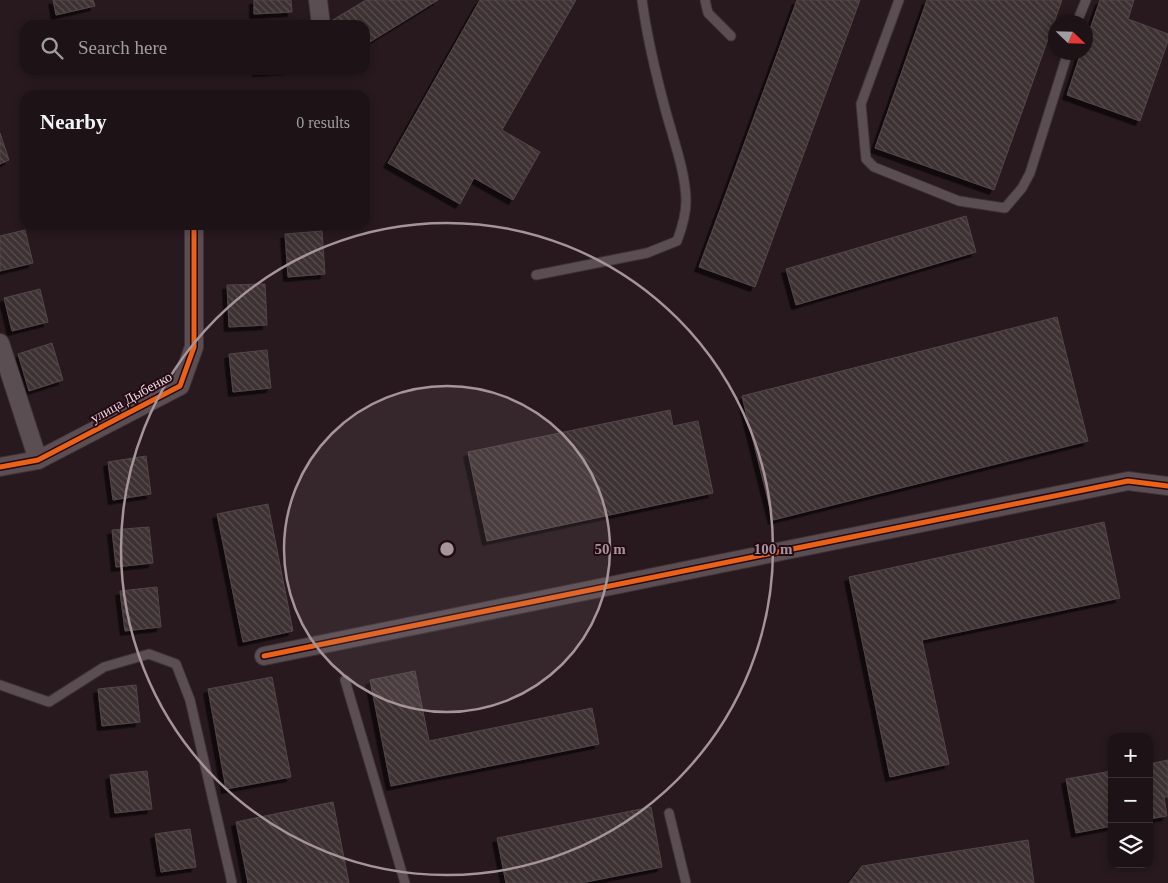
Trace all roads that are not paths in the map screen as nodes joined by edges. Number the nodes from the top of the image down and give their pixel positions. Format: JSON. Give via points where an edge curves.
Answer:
{"nodes":[{"id":1,"x":318,"y":0,"type":"edge"},
{"id":2,"x":642,"y":0,"type":"edge"},
{"id":3,"x":705,"y":0,"type":"edge"},
{"id":4,"x":899,"y":0,"type":"edge"},
{"id":5,"x":1086,"y":0,"type":"edge"},
{"id":6,"x":1080,"y":15,"type":"edge"},
{"id":7,"x":320,"y":20,"type":"edge"},
{"id":8,"x":731,"y":36,"type":"dead end"},
{"id":9,"x":1065,"y":60,"type":"edge"},
{"id":10,"x":194,"y":230,"type":"edge"},
{"id":11,"x":536,"y":275,"type":"dead end"},
{"id":12,"x":0,"y":344,"type":"edge"},
{"id":13,"x":38,"y":460,"type":"junction"},
{"id":14,"x":0,"y":467,"type":"edge"},
{"id":15,"x":1168,"y":486,"type":"edge"},
{"id":16,"x":264,"y":656,"type":"dead end"},
{"id":17,"x":345,"y":680,"type":"dead end"},
{"id":18,"x":0,"y":685,"type":"edge"},
{"id":19,"x":669,"y":813,"type":"dead end"},
{"id":20,"x":232,"y":883,"type":"edge"},
{"id":21,"x":405,"y":883,"type":"edge"},
{"id":22,"x":686,"y":883,"type":"edge"}],
"edges":[{"from":1,"to":7,"type":"street"},
{"from":2,"to":11,"type":"lane","via":[[661,95],[684,184],[684,222],[677,242],[646,253]]},
{"from":3,"to":8,"type":"lane","via":[[708,13]]},
{"from":4,"to":9,"type":"lane","via":[[862,104],[866,159],[874,167],[959,201],[1004,208],[1022,188],[1030,173]]},
{"from":5,"to":6,"type":"lane"},
{"from":10,"to":13,"type":"street","name":"улица Дыбенко","via":[[194,347],[180,386]]},
{"from":12,"to":13,"type":"street"},
{"from":13,"to":14,"type":"street","name":"улица Дыбенко"},
{"from":15,"to":16,"type":"street","via":[[1128,481]]},
{"from":17,"to":21,"type":"lane"},
{"from":18,"to":20,"type":"lane","via":[[49,702],[104,667],[149,654],[176,664],[190,700]]},
{"from":19,"to":22,"type":"lane"}]}
